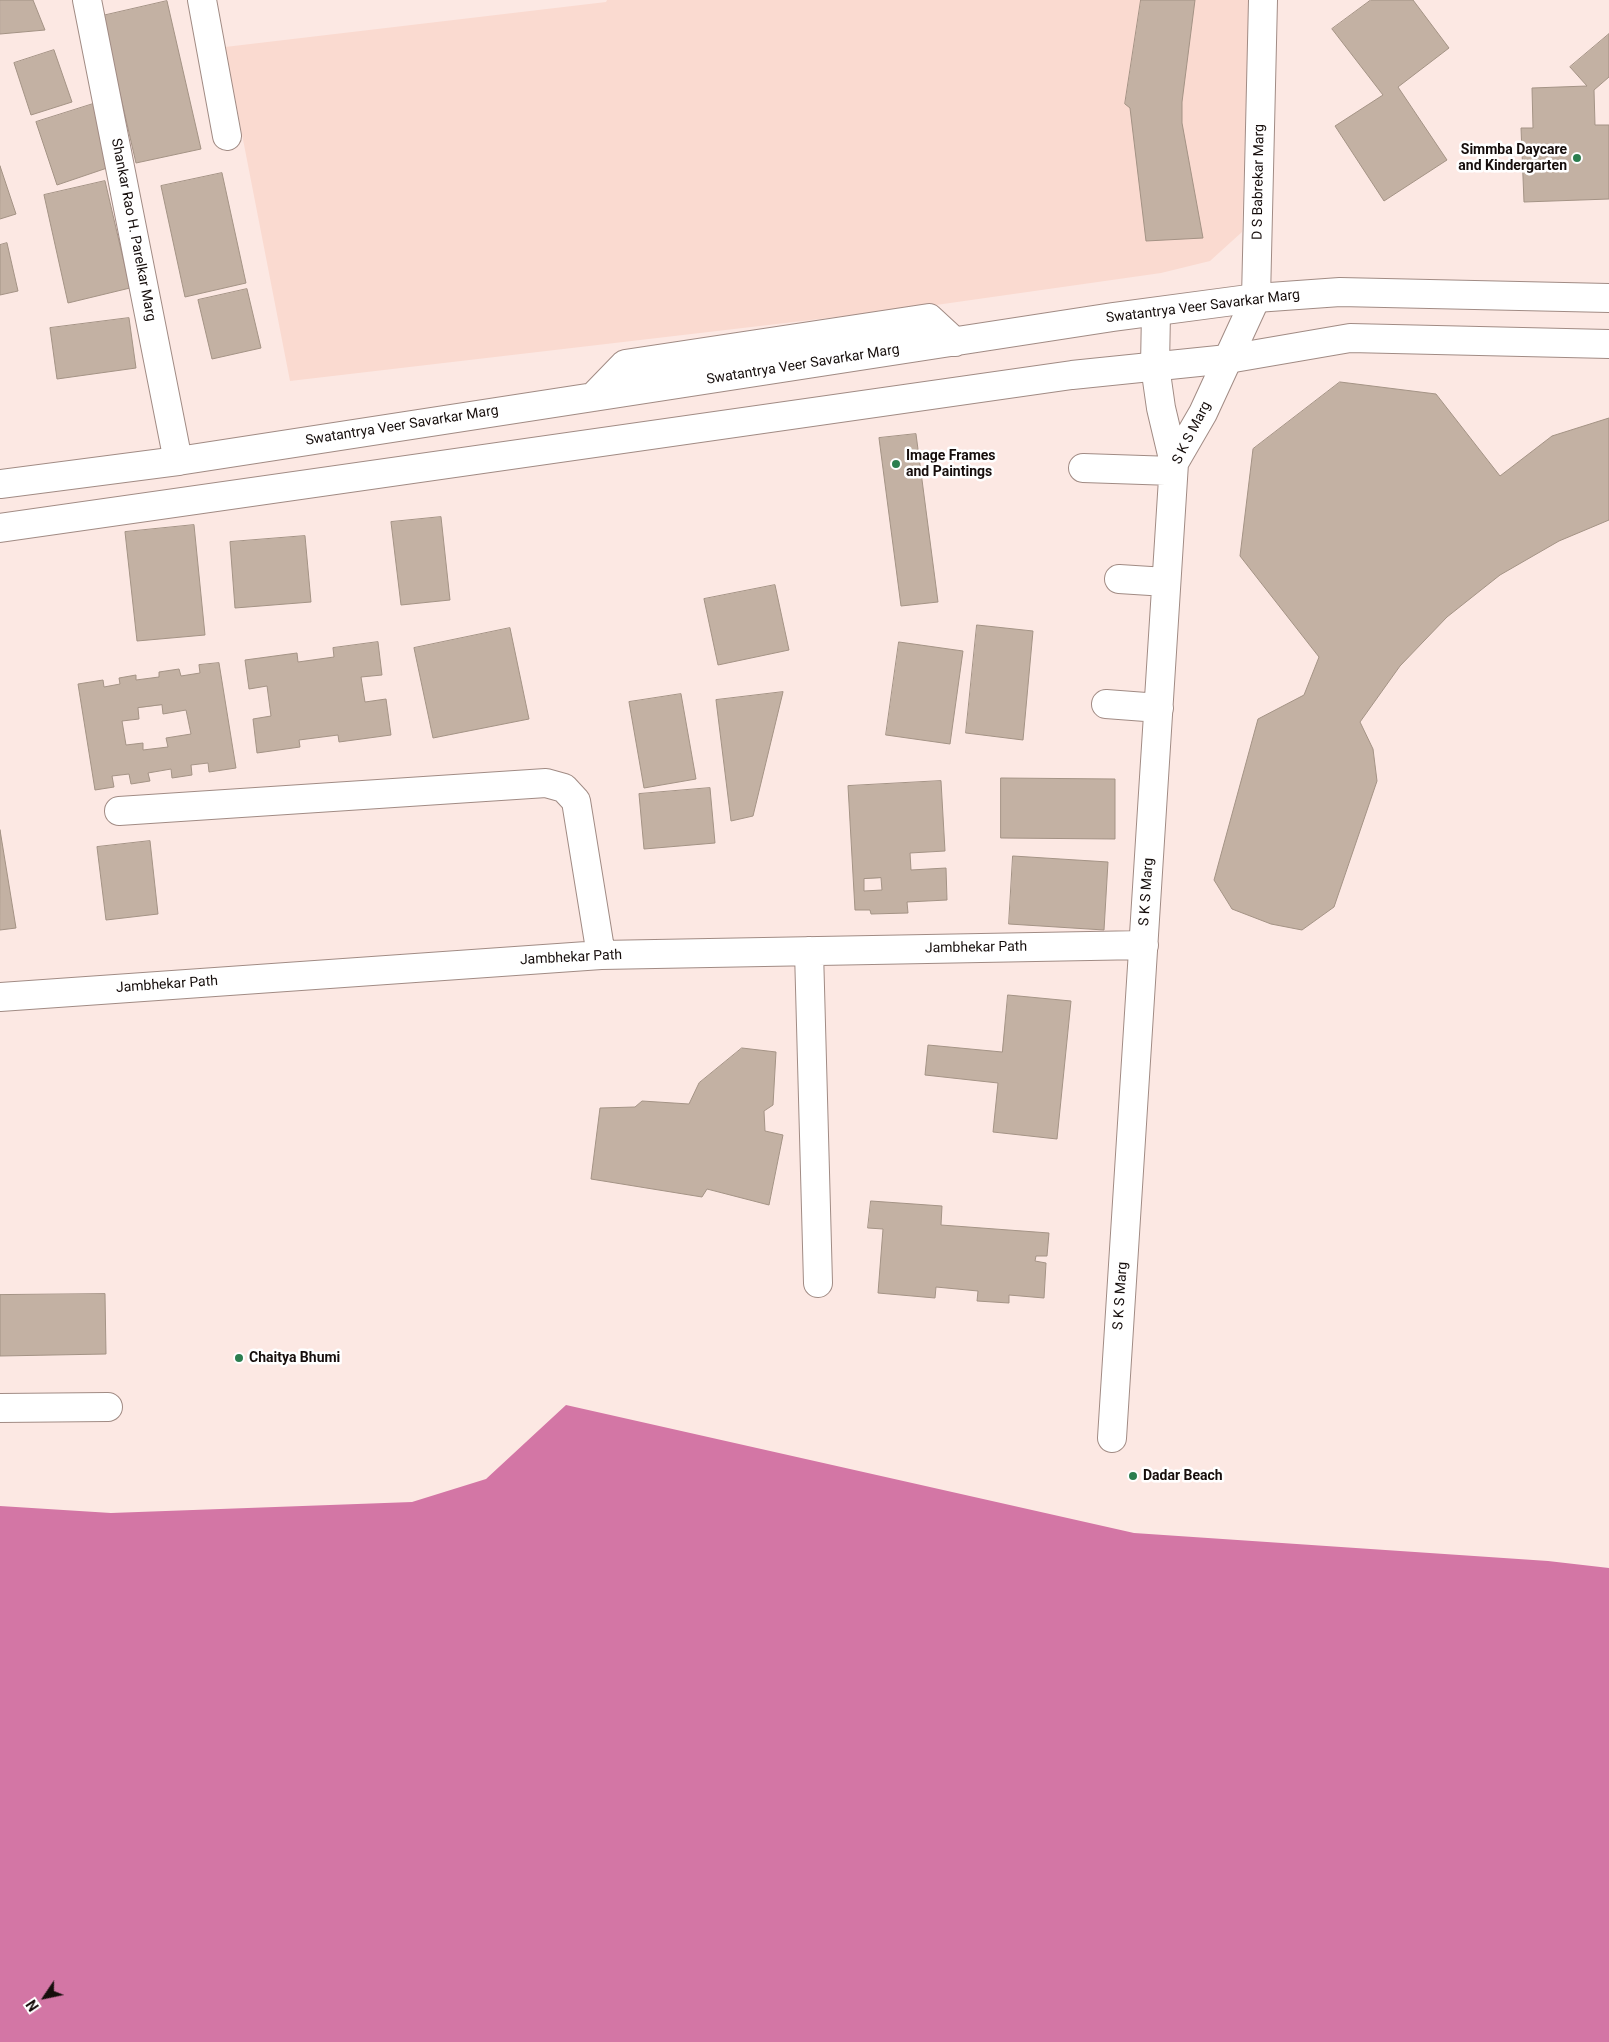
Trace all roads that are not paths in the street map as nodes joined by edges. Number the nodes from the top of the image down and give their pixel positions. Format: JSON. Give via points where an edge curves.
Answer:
{"nodes":[{"id":1,"x":87,"y":0,"type":"edge"},
{"id":2,"x":202,"y":0,"type":"edge"},
{"id":3,"x":1263,"y":0,"type":"edge"},
{"id":4,"x":227,"y":136,"type":"dead end"},
{"id":5,"x":1256,"y":298,"type":"junction"},
{"id":6,"x":1609,"y":298,"type":"edge"},
{"id":7,"x":1156,"y":312,"type":"junction"},
{"id":8,"x":767,"y":342,"type":"junction"},
{"id":9,"x":955,"y":342,"type":"junction"},
{"id":10,"x":1609,"y":344,"type":"edge"},
{"id":11,"x":1228,"y":359,"type":"junction"},
{"id":12,"x":1155,"y":366,"type":"junction"},
{"id":13,"x":770,"y":370,"type":"junction"},
{"id":14,"x":593,"y":397,"type":"junction"},
{"id":15,"x":178,"y":461,"type":"junction"},
{"id":16,"x":1173,"y":467,"type":"junction"},
{"id":17,"x":1083,"y":468,"type":"dead end"},
{"id":18,"x":0,"y":484,"type":"edge"},
{"id":19,"x":0,"y":528,"type":"edge"},
{"id":20,"x":1119,"y":579,"type":"dead end"},
{"id":21,"x":1166,"y":582,"type":"junction"},
{"id":22,"x":1106,"y":704,"type":"dead end"},
{"id":23,"x":1159,"y":708,"type":"junction"},
{"id":24,"x":119,"y":811,"type":"dead end"},
{"id":25,"x":1144,"y":945,"type":"junction"},
{"id":26,"x":809,"y":951,"type":"junction"},
{"id":27,"x":601,"y":955,"type":"junction"},
{"id":28,"x":0,"y":997,"type":"edge"},
{"id":29,"x":818,"y":1283,"type":"dead end"},
{"id":30,"x":108,"y":1407,"type":"dead end"},
{"id":31,"x":0,"y":1408,"type":"edge"},
{"id":32,"x":1112,"y":1438,"type":"dead end"}],
"edges":[{"from":1,"to":15,"type":"street","name":"Shankar Rao H. Parelkar Marg"},
{"from":2,"to":4,"type":"street"},
{"from":3,"to":5,"type":"street","name":"D S Babrekar Marg"},
{"from":5,"to":6,"type":"street","name":"Swatantrya Veer Savarkar Marg","via":[[1340,292]]},
{"from":5,"to":7,"type":"street","name":"Swatantrya Veer Savarkar Marg"},
{"from":5,"to":11,"type":"street","name":"D S Babrekar Marg"},
{"from":7,"to":9,"type":"street","name":"Swatantrya Veer Savarkar Marg"},
{"from":7,"to":12,"type":"street"},
{"from":8,"to":9,"type":"street","via":[[929,318]]},
{"from":8,"to":13,"type":"street"},
{"from":8,"to":14,"type":"street","via":[[625,364]]},
{"from":9,"to":13,"type":"street","name":"Swatantrya Veer Savarkar Marg"},
{"from":10,"to":11,"type":"street","via":[[1350,338]]},
{"from":11,"to":12,"type":"street"},
{"from":11,"to":16,"type":"street","name":"S K S Marg"},
{"from":12,"to":16,"type":"street"},
{"from":12,"to":19,"type":"street","via":[[1043,379]]},
{"from":13,"to":14,"type":"street","name":"Swatantrya Veer Savarkar Marg"},
{"from":14,"to":15,"type":"street","name":"Swatantrya Veer Savarkar Marg"},
{"from":15,"to":18,"type":"street","name":"Swatantrya Veer Savarkar Marg"},
{"from":16,"to":17,"type":"street"},
{"from":16,"to":21,"type":"street","name":"S K S Marg"},
{"from":20,"to":21,"type":"street"},
{"from":21,"to":23,"type":"street","name":"S K S Marg"},
{"from":22,"to":23,"type":"street"},
{"from":23,"to":25,"type":"street","name":"S K S Marg"},
{"from":24,"to":27,"type":"street","via":[[546,784],[564,788],[576,801]]},
{"from":25,"to":26,"type":"street","name":"Jambhekar Path"},
{"from":25,"to":32,"type":"street","name":"S K S Marg"},
{"from":26,"to":27,"type":"street","name":"Jambhekar Path"},
{"from":26,"to":29,"type":"street"},
{"from":27,"to":28,"type":"street","name":"Jambhekar Path"},
{"from":30,"to":31,"type":"street"}]}
